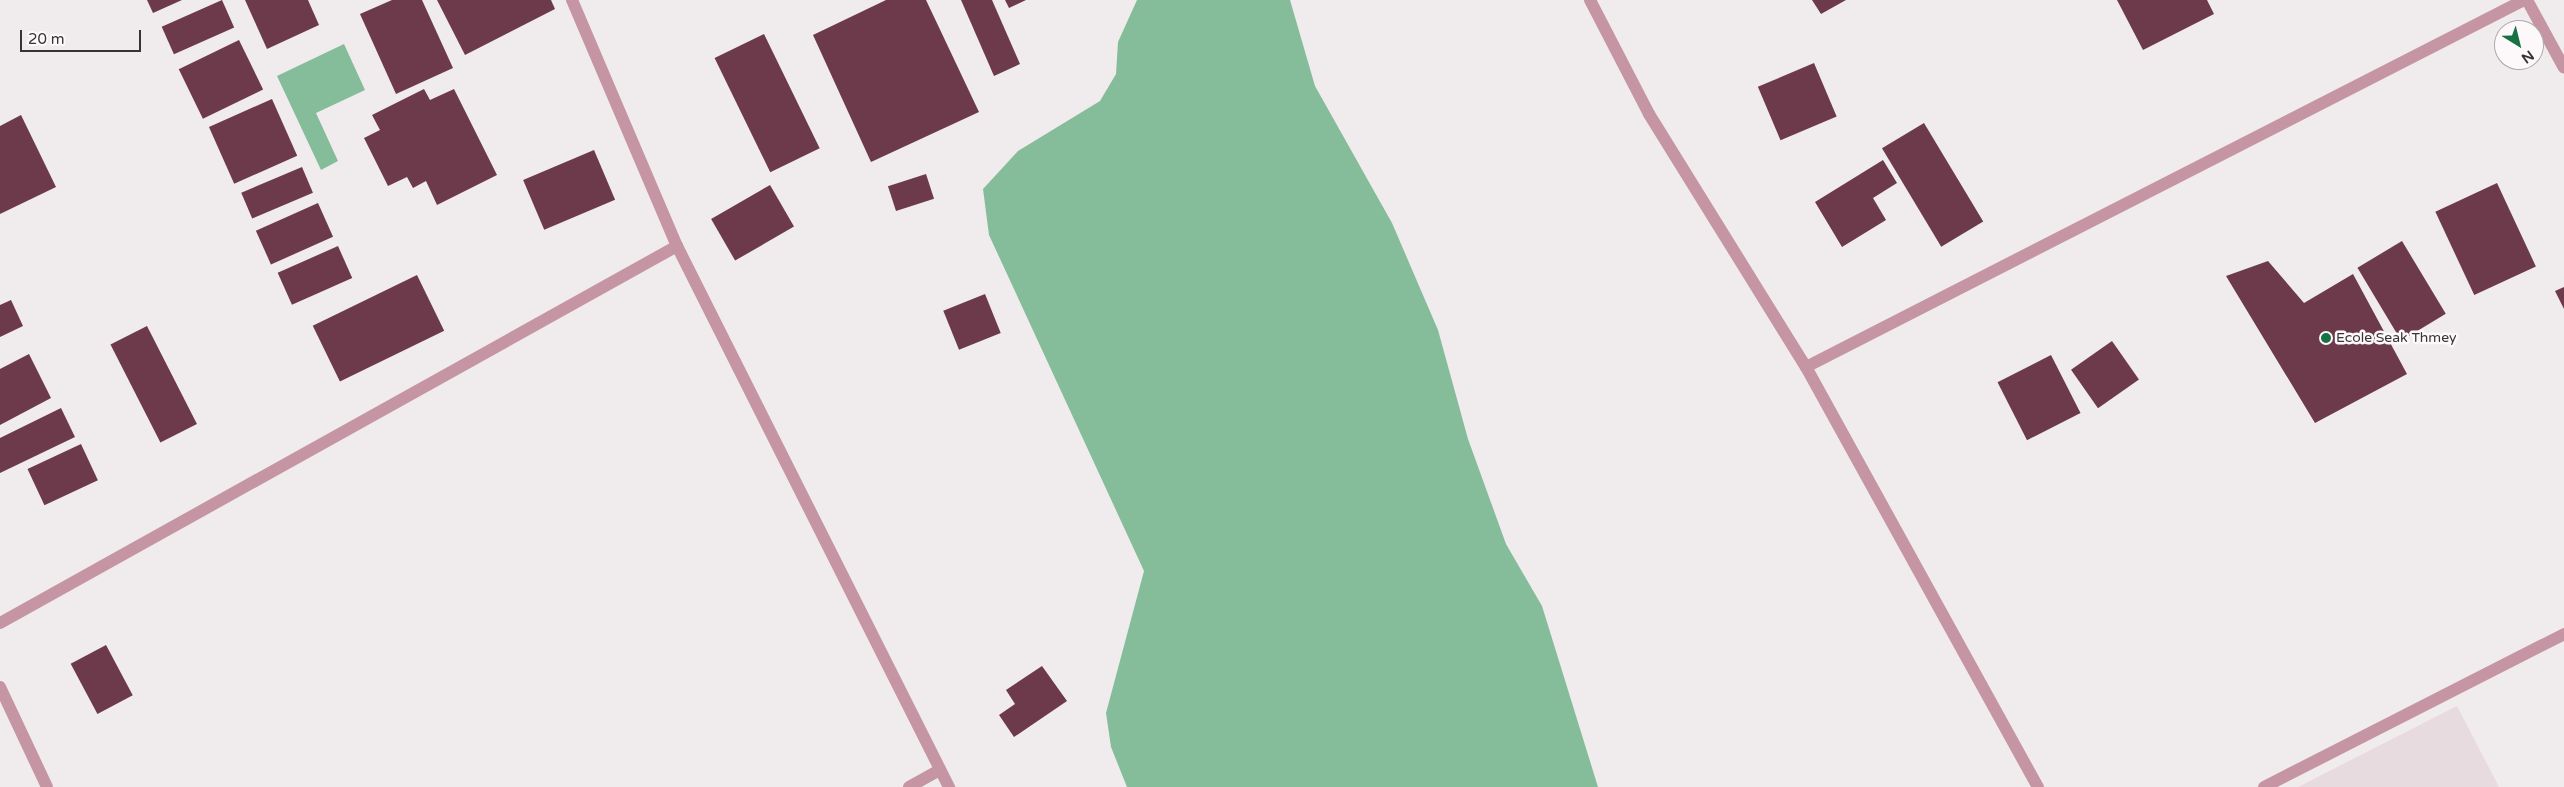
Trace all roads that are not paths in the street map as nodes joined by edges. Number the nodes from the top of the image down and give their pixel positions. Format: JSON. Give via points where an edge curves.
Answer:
{"nodes":[{"id":1,"x":572,"y":0,"type":"edge"},
{"id":2,"x":1590,"y":0,"type":"edge"},
{"id":3,"x":2525,"y":0,"type":"edge"},
{"id":4,"x":2564,"y":68,"type":"edge"},
{"id":5,"x":677,"y":246,"type":"junction"},
{"id":6,"x":1806,"y":368,"type":"junction"},
{"id":7,"x":0,"y":623,"type":"edge"},
{"id":8,"x":2564,"y":634,"type":"edge"},
{"id":9,"x":0,"y":686,"type":"edge"},
{"id":10,"x":940,"y":770,"type":"junction"},
{"id":11,"x":47,"y":787,"type":"edge"},
{"id":12,"x":908,"y":787,"type":"edge"},
{"id":13,"x":949,"y":787,"type":"edge"},
{"id":14,"x":2038,"y":787,"type":"edge"},
{"id":15,"x":2264,"y":787,"type":"edge"}],
"edges":[{"from":1,"to":5,"type":"street"},
{"from":2,"to":6,"type":"street","via":[[1649,114]]},
{"from":3,"to":4,"type":"street"},
{"from":3,"to":6,"type":"street"},
{"from":5,"to":7,"type":"street"},
{"from":5,"to":10,"type":"street"},
{"from":6,"to":14,"type":"street"},
{"from":8,"to":15,"type":"street"},
{"from":9,"to":11,"type":"street"},
{"from":10,"to":12,"type":"street"},
{"from":10,"to":13,"type":"street"}]}
